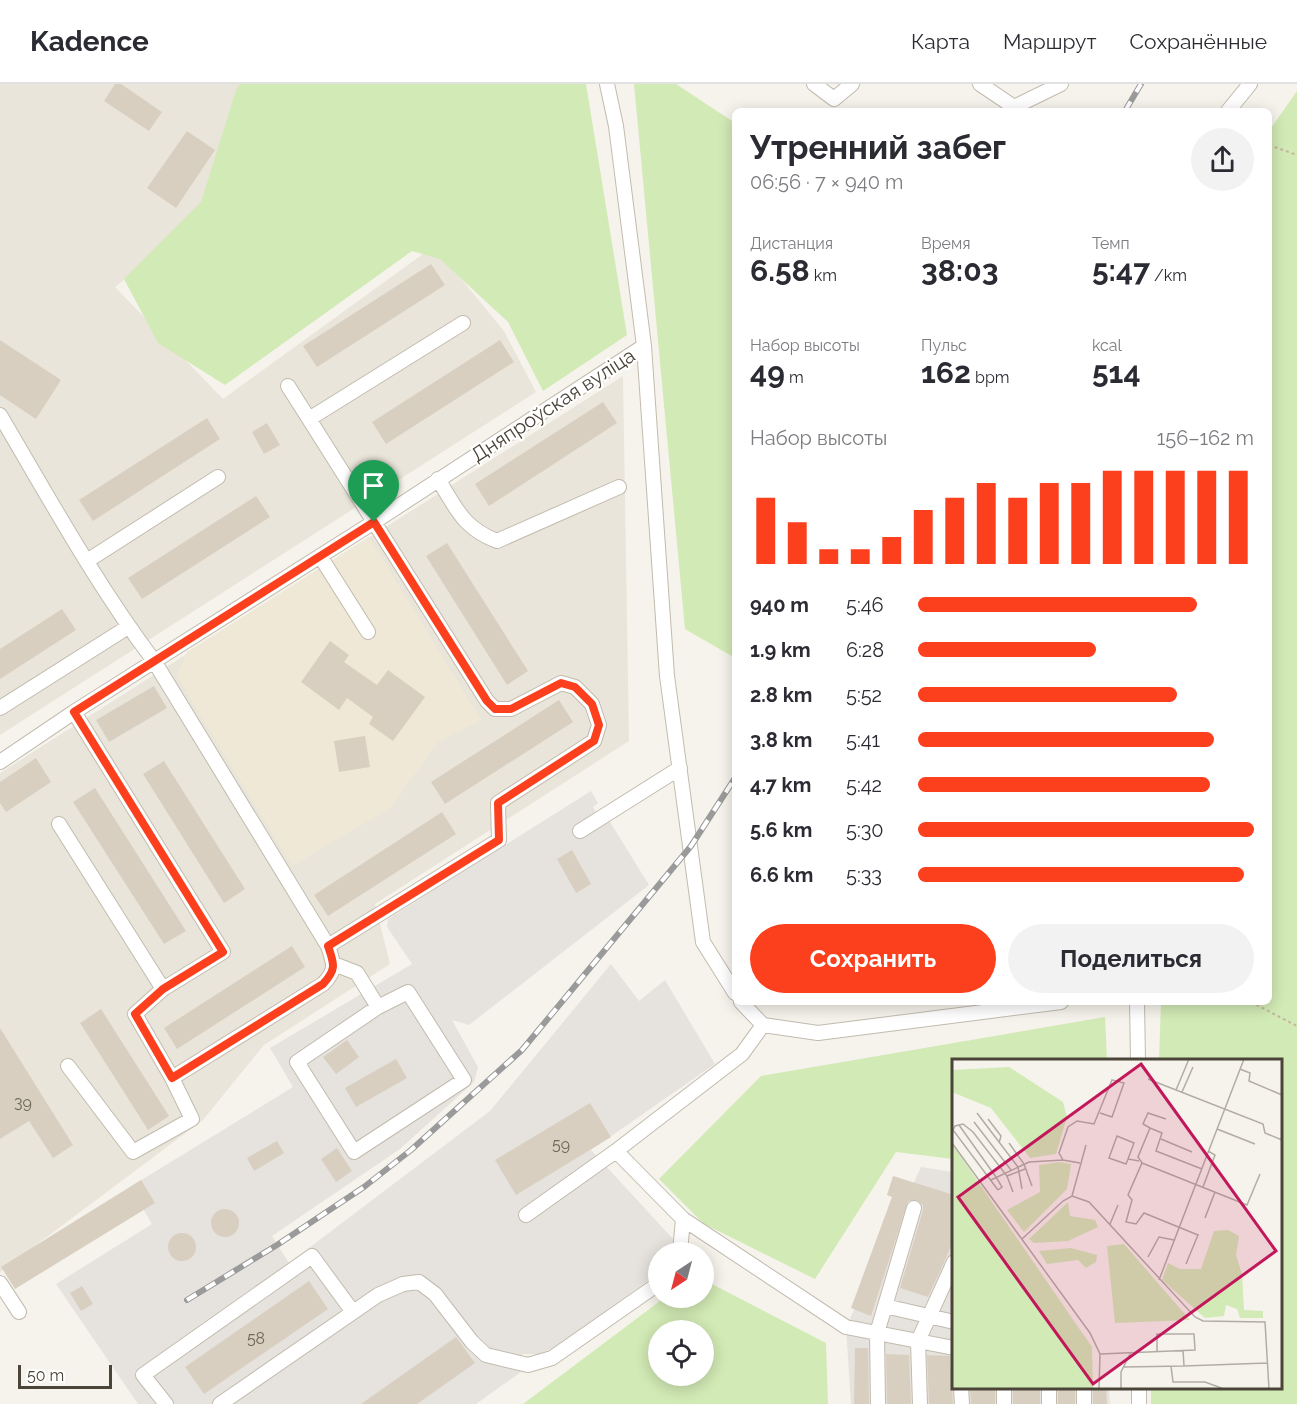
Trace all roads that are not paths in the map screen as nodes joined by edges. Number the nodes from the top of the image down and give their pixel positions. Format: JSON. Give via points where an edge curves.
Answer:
{"nodes":[{"id":1,"x":607,"y":84,"type":"edge"},
{"id":2,"x":814,"y":84,"type":"edge"},
{"id":3,"x":852,"y":84,"type":"edge"},
{"id":4,"x":980,"y":84,"type":"edge"},
{"id":5,"x":1061,"y":84,"type":"edge"},
{"id":6,"x":1250,"y":84,"type":"edge"},
{"id":7,"x":1016,"y":108,"type":"edge"},
{"id":8,"x":1019,"y":108,"type":"edge"},
{"id":9,"x":1230,"y":108,"type":"edge"},
{"id":10,"x":463,"y":323,"type":"dead end"},
{"id":11,"x":644,"y":346,"type":"junction"},
{"id":12,"x":288,"y":386,"type":"dead end"},
{"id":13,"x":0,"y":415,"type":"edge"},
{"id":14,"x":309,"y":419,"type":"junction"},
{"id":15,"x":218,"y":477,"type":"dead end"},
{"id":16,"x":438,"y":479,"type":"junction"},
{"id":17,"x":619,"y":487,"type":"dead end"},
{"id":18,"x":374,"y":522,"type":"junction"},
{"id":19,"x":320,"y":556,"type":"junction"},
{"id":20,"x":87,"y":561,"type":"junction"},
{"id":21,"x":128,"y":627,"type":"junction"},
{"id":22,"x":368,"y":632,"type":"dead end"},
{"id":23,"x":154,"y":661,"type":"junction"},
{"id":24,"x":0,"y":708,"type":"edge"},
{"id":25,"x":74,"y":712,"type":"junction"},
{"id":26,"x":0,"y":762,"type":"edge"},
{"id":27,"x":680,"y":768,"type":"junction"},
{"id":28,"x":59,"y":825,"type":"dead end"},
{"id":29,"x":580,"y":831,"type":"dead end"},
{"id":30,"x":328,"y":946,"type":"junction"},
{"id":31,"x":334,"y":964,"type":"junction"},
{"id":32,"x":732,"y":988,"type":"edge"},
{"id":33,"x":163,"y":989,"type":"junction"},
{"id":34,"x":744,"y":1005,"type":"edge"},
{"id":35,"x":1037,"y":1005,"type":"edge"},
{"id":36,"x":1137,"y":1005,"type":"edge"},
{"id":37,"x":378,"y":1007,"type":"junction"},
{"id":38,"x":763,"y":1025,"type":"junction"},
{"id":39,"x":1138,"y":1059,"type":"edge"},
{"id":40,"x":68,"y":1066,"type":"dead end"},
{"id":41,"x":172,"y":1078,"type":"junction"},
{"id":42,"x":616,"y":1151,"type":"junction"},
{"id":43,"x":914,"y":1208,"type":"dead end"},
{"id":44,"x":526,"y":1215,"type":"dead end"},
{"id":45,"x":683,"y":1219,"type":"junction"},
{"id":46,"x":681,"y":1242,"type":"edge"},
{"id":47,"x":952,"y":1266,"type":"edge"},
{"id":48,"x":0,"y":1283,"type":"edge"},
{"id":49,"x":648,"y":1291,"type":"edge"},
{"id":50,"x":885,"y":1306,"type":"junction"},
{"id":51,"x":19,"y":1312,"type":"dead end"},
{"id":52,"x":353,"y":1312,"type":"junction"},
{"id":53,"x":929,"y":1316,"type":"junction"},
{"id":54,"x":952,"y":1322,"type":"edge"},
{"id":55,"x":878,"y":1333,"type":"junction"},
{"id":56,"x":918,"y":1341,"type":"junction"},
{"id":57,"x":952,"y":1348,"type":"edge"},
{"id":58,"x":166,"y":1404,"type":"edge"},
{"id":59,"x":220,"y":1404,"type":"edge"},
{"id":60,"x":878,"y":1404,"type":"edge"},
{"id":61,"x":920,"y":1404,"type":"edge"}],
"edges":[{"from":1,"to":11,"type":"street","via":[[616,126]]},
{"from":2,"to":3,"type":"street","via":[[834,99]]},
{"from":4,"to":7,"type":"street"},
{"from":5,"to":8,"type":"street"},
{"from":6,"to":9,"type":"street"},
{"from":10,"to":14,"type":"street"},
{"from":11,"to":16,"type":"street","name":"Дняпроўская вуліца"},
{"from":11,"to":27,"type":"street","name":"Дняпроўская вуліца","via":[[667,676]]},
{"from":12,"to":14,"type":"street"},
{"from":13,"to":20,"type":"street"},
{"from":14,"to":18,"type":"street"},
{"from":15,"to":20,"type":"street"},
{"from":16,"to":17,"type":"street","via":[[464,521],[480,535],[497,541]]},
{"from":16,"to":18,"type":"street","name":"Дняпроўская вуліца"},
{"from":18,"to":19,"type":"street","name":"Дняпроўская вуліца"},
{"from":18,"to":30,"type":"street","via":[[495,709],[511,709],[561,683],[575,687],[592,704],[599,725],[594,741],[498,803],[499,840]]},
{"from":19,"to":22,"type":"street"},
{"from":19,"to":23,"type":"street","name":"Дняпроўская вуліца"},
{"from":20,"to":21,"type":"street"},
{"from":21,"to":23,"type":"street"},
{"from":21,"to":24,"type":"street"},
{"from":23,"to":25,"type":"street","name":"Дняпроўская вуліца"},
{"from":23,"to":30,"type":"street"},
{"from":25,"to":26,"type":"street","name":"Дняпроўская вуліца"},
{"from":25,"to":33,"type":"street","via":[[223,952]]},
{"from":27,"to":29,"type":"street"},
{"from":27,"to":32,"type":"street","name":"Дняпроўская вуліца","via":[[703,942]]},
{"from":28,"to":33,"type":"street"},
{"from":30,"to":31,"type":"street"},
{"from":31,"to":37,"type":"street","via":[[357,973]]},
{"from":31,"to":41,"type":"street","via":[[333,974],[323,984]]},
{"from":33,"to":41,"type":"street","via":[[135,1014]]},
{"from":34,"to":38,"type":"street"},
{"from":35,"to":38,"type":"street","via":[[818,1033]]},
{"from":36,"to":39,"type":"street"},
{"from":37,"to":37,"type":"street","via":[[297,1062],[354,1152],[464,1080],[408,992]]},
{"from":38,"to":42,"type":"street","via":[[742,1054]]},
{"from":40,"to":41,"type":"street","via":[[133,1152],[192,1119]]},
{"from":42,"to":44,"type":"street"},
{"from":42,"to":45,"type":"street"},
{"from":43,"to":50,"type":"street"},
{"from":45,"to":46,"type":"street"},
{"from":45,"to":55,"type":"street","via":[[846,1327]]},
{"from":47,"to":53,"type":"street"},
{"from":48,"to":51,"type":"street"},
{"from":49,"to":52,"type":"street","via":[[552,1358],[528,1365],[486,1355],[435,1294],[419,1282],[378,1295]]},
{"from":50,"to":53,"type":"street"},
{"from":50,"to":55,"type":"street"},
{"from":52,"to":58,"type":"street","via":[[312,1256],[143,1375]]},
{"from":52,"to":59,"type":"street"},
{"from":53,"to":54,"type":"street"},
{"from":53,"to":56,"type":"street"},
{"from":55,"to":56,"type":"street"},
{"from":55,"to":60,"type":"street"},
{"from":56,"to":57,"type":"street"},
{"from":56,"to":61,"type":"street"}]}
